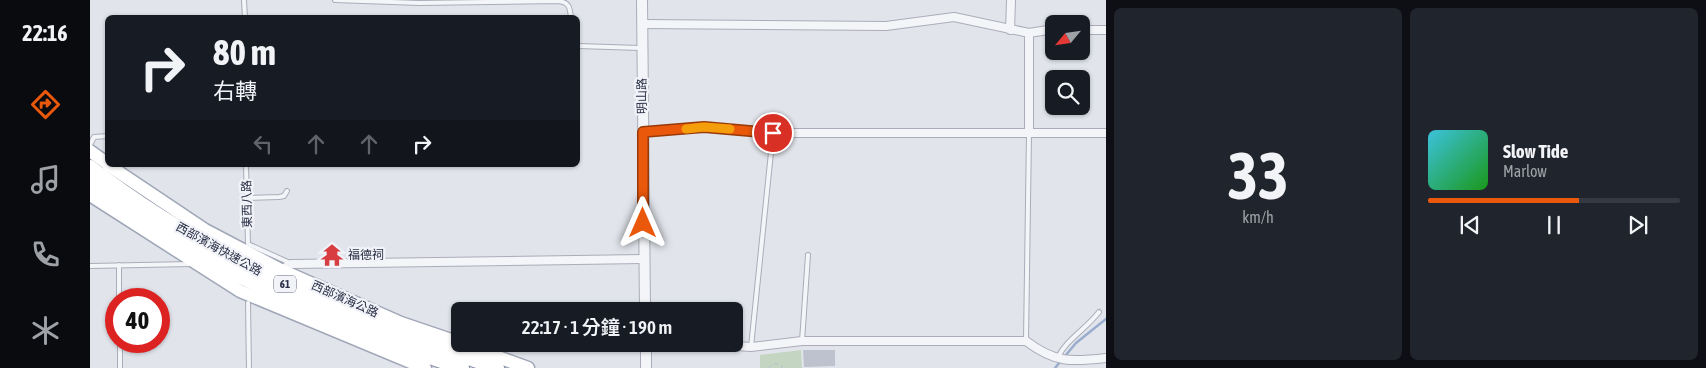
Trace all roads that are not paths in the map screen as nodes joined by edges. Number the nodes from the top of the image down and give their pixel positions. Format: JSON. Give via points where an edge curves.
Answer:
{"nodes":[{"id":1,"x":244,"y":0,"type":"edge"},
{"id":2,"x":335,"y":0,"type":"edge"},
{"id":3,"x":642,"y":0,"type":"edge"},
{"id":4,"x":1011,"y":0,"type":"edge"},
{"id":5,"x":244,"y":15,"type":"edge"},
{"id":6,"x":570,"y":15,"type":"edge"},
{"id":7,"x":642,"y":24,"type":"junction"},
{"id":8,"x":1010,"y":30,"type":"junction"},
{"id":9,"x":1090,"y":30,"type":"edge"},
{"id":10,"x":1106,"y":30,"type":"edge"},
{"id":11,"x":1045,"y":31,"type":"edge"},
{"id":12,"x":1030,"y":33,"type":"junction"},
{"id":13,"x":580,"y":46,"type":"edge"},
{"id":14,"x":642,"y":48,"type":"junction"},
{"id":15,"x":643,"y":132,"type":"junction"},
{"id":16,"x":1029,"y":132,"type":"junction"},
{"id":17,"x":773,"y":133,"type":"junction"},
{"id":18,"x":1106,"y":134,"type":"edge"},
{"id":19,"x":105,"y":136,"type":"edge"},
{"id":20,"x":90,"y":145,"type":"edge"},
{"id":21,"x":90,"y":151,"type":"edge"},
{"id":22,"x":105,"y":163,"type":"edge"},
{"id":23,"x":90,"y":167,"type":"edge"},
{"id":24,"x":111,"y":167,"type":"edge"},
{"id":25,"x":246,"y":167,"type":"edge"},
{"id":26,"x":90,"y":182,"type":"edge"},
{"id":27,"x":287,"y":191,"type":"dead end"},
{"id":28,"x":90,"y":194,"type":"edge"},
{"id":29,"x":246,"y":198,"type":"junction"},
{"id":30,"x":808,"y":255,"type":"dead end"},
{"id":31,"x":643,"y":259,"type":"junction"},
{"id":32,"x":196,"y":264,"type":"junction"},
{"id":33,"x":119,"y":265,"type":"junction"},
{"id":34,"x":90,"y":266,"type":"edge"},
{"id":35,"x":286,"y":267,"type":"junction"},
{"id":36,"x":252,"y":275,"type":"junction"},
{"id":37,"x":120,"y":288,"type":"edge"},
{"id":38,"x":645,"y":302,"type":"edge"},
{"id":39,"x":248,"y":303,"type":"dead end"},
{"id":40,"x":1099,"y":312,"type":"dead end"},
{"id":41,"x":401,"y":323,"type":"junction"},
{"id":42,"x":451,"y":340,"type":"edge"},
{"id":43,"x":802,"y":341,"type":"junction"},
{"id":44,"x":1026,"y":341,"type":"junction"},
{"id":45,"x":363,"y":344,"type":"junction"},
{"id":46,"x":743,"y":346,"type":"edge"},
{"id":47,"x":751,"y":347,"type":"junction"},
{"id":48,"x":485,"y":352,"type":"edge"},
{"id":49,"x":646,"y":352,"type":"edge"},
{"id":50,"x":120,"y":353,"type":"edge"},
{"id":51,"x":1106,"y":358,"type":"edge"},
{"id":52,"x":1061,"y":360,"type":"junction"},
{"id":53,"x":120,"y":368,"type":"edge"},
{"id":54,"x":249,"y":368,"type":"edge"},
{"id":55,"x":425,"y":368,"type":"edge"},
{"id":56,"x":462,"y":368,"type":"edge"},
{"id":57,"x":497,"y":368,"type":"edge"},
{"id":58,"x":528,"y":368,"type":"edge"},
{"id":59,"x":646,"y":368,"type":"edge"}],
"edges":[{"from":1,"to":5,"type":"lane"},
{"from":2,"to":6,"type":"lane","via":[[419,3],[558,1],[570,6]]},
{"from":3,"to":7,"type":"street","name":"明山路"},
{"from":4,"to":8,"type":"street"},
{"from":7,"to":8,"type":"street","via":[[886,26],[954,17]]},
{"from":7,"to":14,"type":"street","name":"明山路"},
{"from":8,"to":12,"type":"street"},
{"from":9,"to":10,"type":"street"},
{"from":11,"to":12,"type":"street"},
{"from":12,"to":16,"type":"street"},
{"from":13,"to":14,"type":"lane"},
{"from":14,"to":15,"type":"street","name":"明山路"},
{"from":15,"to":17,"type":"street","via":[[704,127]]},
{"from":15,"to":31,"type":"street","name":"明山路"},
{"from":16,"to":17,"type":"street"},
{"from":16,"to":18,"type":"street"},
{"from":16,"to":44,"type":"lane"},
{"from":17,"to":47,"type":"lane"},
{"from":19,"to":20,"type":"lane","via":[[94,137]]},
{"from":21,"to":22,"type":"main road","name":"西部濱海公路","number":"61"},
{"from":23,"to":36,"type":"highway","name":"西部濱海快速公路","number":"61"},
{"from":24,"to":35,"type":"main road","name":"西部濱海公路","number":"61","via":[[205,230]]},
{"from":25,"to":29,"type":"lane","name":"東西八路"},
{"from":26,"to":36,"type":"highway","name":"西部濱海快速公路","number":"61","via":[[174,238]]},
{"from":27,"to":29,"type":"lane","via":[[280,198]]},
{"from":28,"to":32,"type":"main road","number":"61"},
{"from":29,"to":35,"type":"lane","name":"東西八路","via":[[248,244]]},
{"from":30,"to":43,"type":"lane"},
{"from":31,"to":35,"type":"street"},
{"from":31,"to":38,"type":"street","name":"明山路"},
{"from":32,"to":33,"type":"lane"},
{"from":32,"to":45,"type":"main road","number":"61","via":[[240,291]]},
{"from":33,"to":34,"type":"lane"},
{"from":33,"to":37,"type":"lane"},
{"from":35,"to":41,"type":"main road","name":"西部濱海公路","number":"61"},
{"from":36,"to":41,"type":"highway"},
{"from":36,"to":45,"type":"highway"},
{"from":36,"to":56,"type":"highway","name":"西部濱海快速公路","number":"61","via":[[352,329]]},
{"from":36,"to":57,"type":"highway","name":"西部濱海快速公路","number":"61"},
{"from":39,"to":54,"type":"lane"},
{"from":40,"to":52,"type":"lane","via":[[1063,348]]},
{"from":41,"to":42,"type":"main road","name":"西部濱海公路","number":"61"},
{"from":43,"to":44,"type":"street"},
{"from":43,"to":47,"type":"street"},
{"from":44,"to":52,"type":"street","via":[[1048,356]]},
{"from":45,"to":55,"type":"main road","number":"61"},
{"from":46,"to":47,"type":"street"},
{"from":48,"to":58,"type":"main road","name":"西部濱海公路","number":"61"},
{"from":49,"to":59,"type":"street"},
{"from":50,"to":53,"type":"lane"},
{"from":51,"to":52,"type":"street","via":[[1073,362]]}]}
